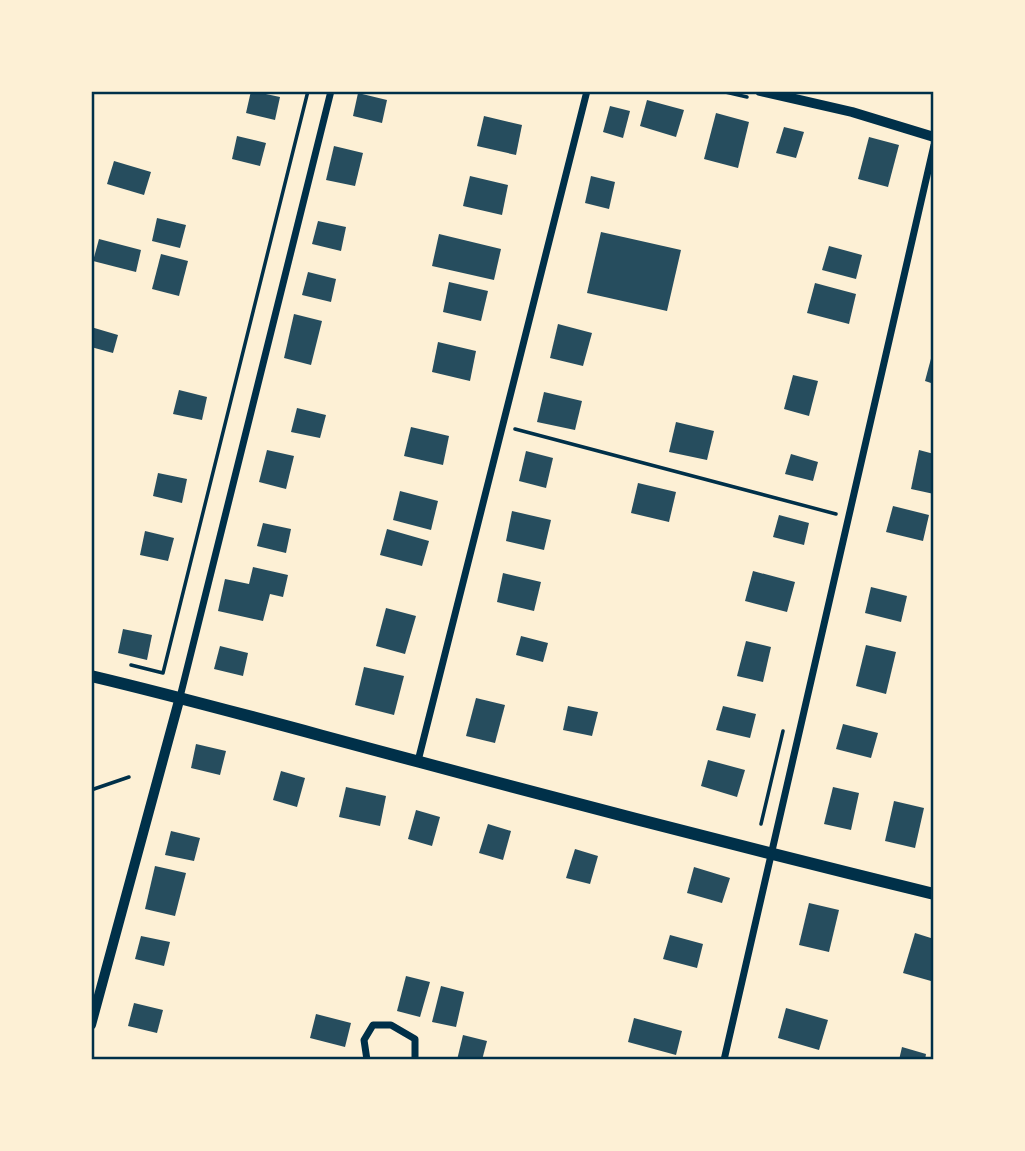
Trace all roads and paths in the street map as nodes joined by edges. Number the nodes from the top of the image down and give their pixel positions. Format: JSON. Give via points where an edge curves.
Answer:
{"nodes":[{"id":1,"x":308,"y":91,"type":"edge"},
{"id":2,"x":331,"y":91,"type":"edge"},
{"id":3,"x":587,"y":91,"type":"edge"},
{"id":4,"x":760,"y":91,"type":"edge"},
{"id":5,"x":934,"y":137,"type":"edge"},
{"id":6,"x":934,"y":145,"type":"edge"},
{"id":7,"x":502,"y":426,"type":"junction"},
{"id":8,"x":848,"y":517,"type":"junction"},
{"id":9,"x":131,"y":665,"type":"dead end"},
{"id":10,"x":91,"y":676,"type":"edge"},
{"id":11,"x":180,"y":697,"type":"junction"},
{"id":12,"x":418,"y":761,"type":"junction"},
{"id":13,"x":129,"y":777,"type":"dead end"},
{"id":14,"x":91,"y":790,"type":"edge"},
{"id":15,"x":771,"y":854,"type":"junction"},
{"id":16,"x":934,"y":894,"type":"edge"},
{"id":17,"x":91,"y":1025,"type":"edge"},
{"id":18,"x":367,"y":1060,"type":"edge"},
{"id":19,"x":415,"y":1060,"type":"edge"},
{"id":20,"x":725,"y":1060,"type":"edge"}],
"edges":[{"from":1,"to":9,"type":"path","via":[[163,673]]},
{"from":2,"to":11,"type":"street"},
{"from":3,"to":7,"type":"street"},
{"from":4,"to":5,"type":"street"},
{"from":6,"to":8,"type":"street"},
{"from":7,"to":8,"type":"path"},
{"from":7,"to":12,"type":"street"},
{"from":8,"to":15,"type":"street"},
{"from":10,"to":11,"type":"main road"},
{"from":11,"to":12,"type":"main road"},
{"from":11,"to":17,"type":"street"},
{"from":12,"to":15,"type":"main road"},
{"from":13,"to":14,"type":"path"},
{"from":15,"to":16,"type":"main road"},
{"from":15,"to":20,"type":"street"},
{"from":18,"to":19,"type":"street","via":[[364,1040],[373,1025],[391,1025],[415,1039]]}]}
